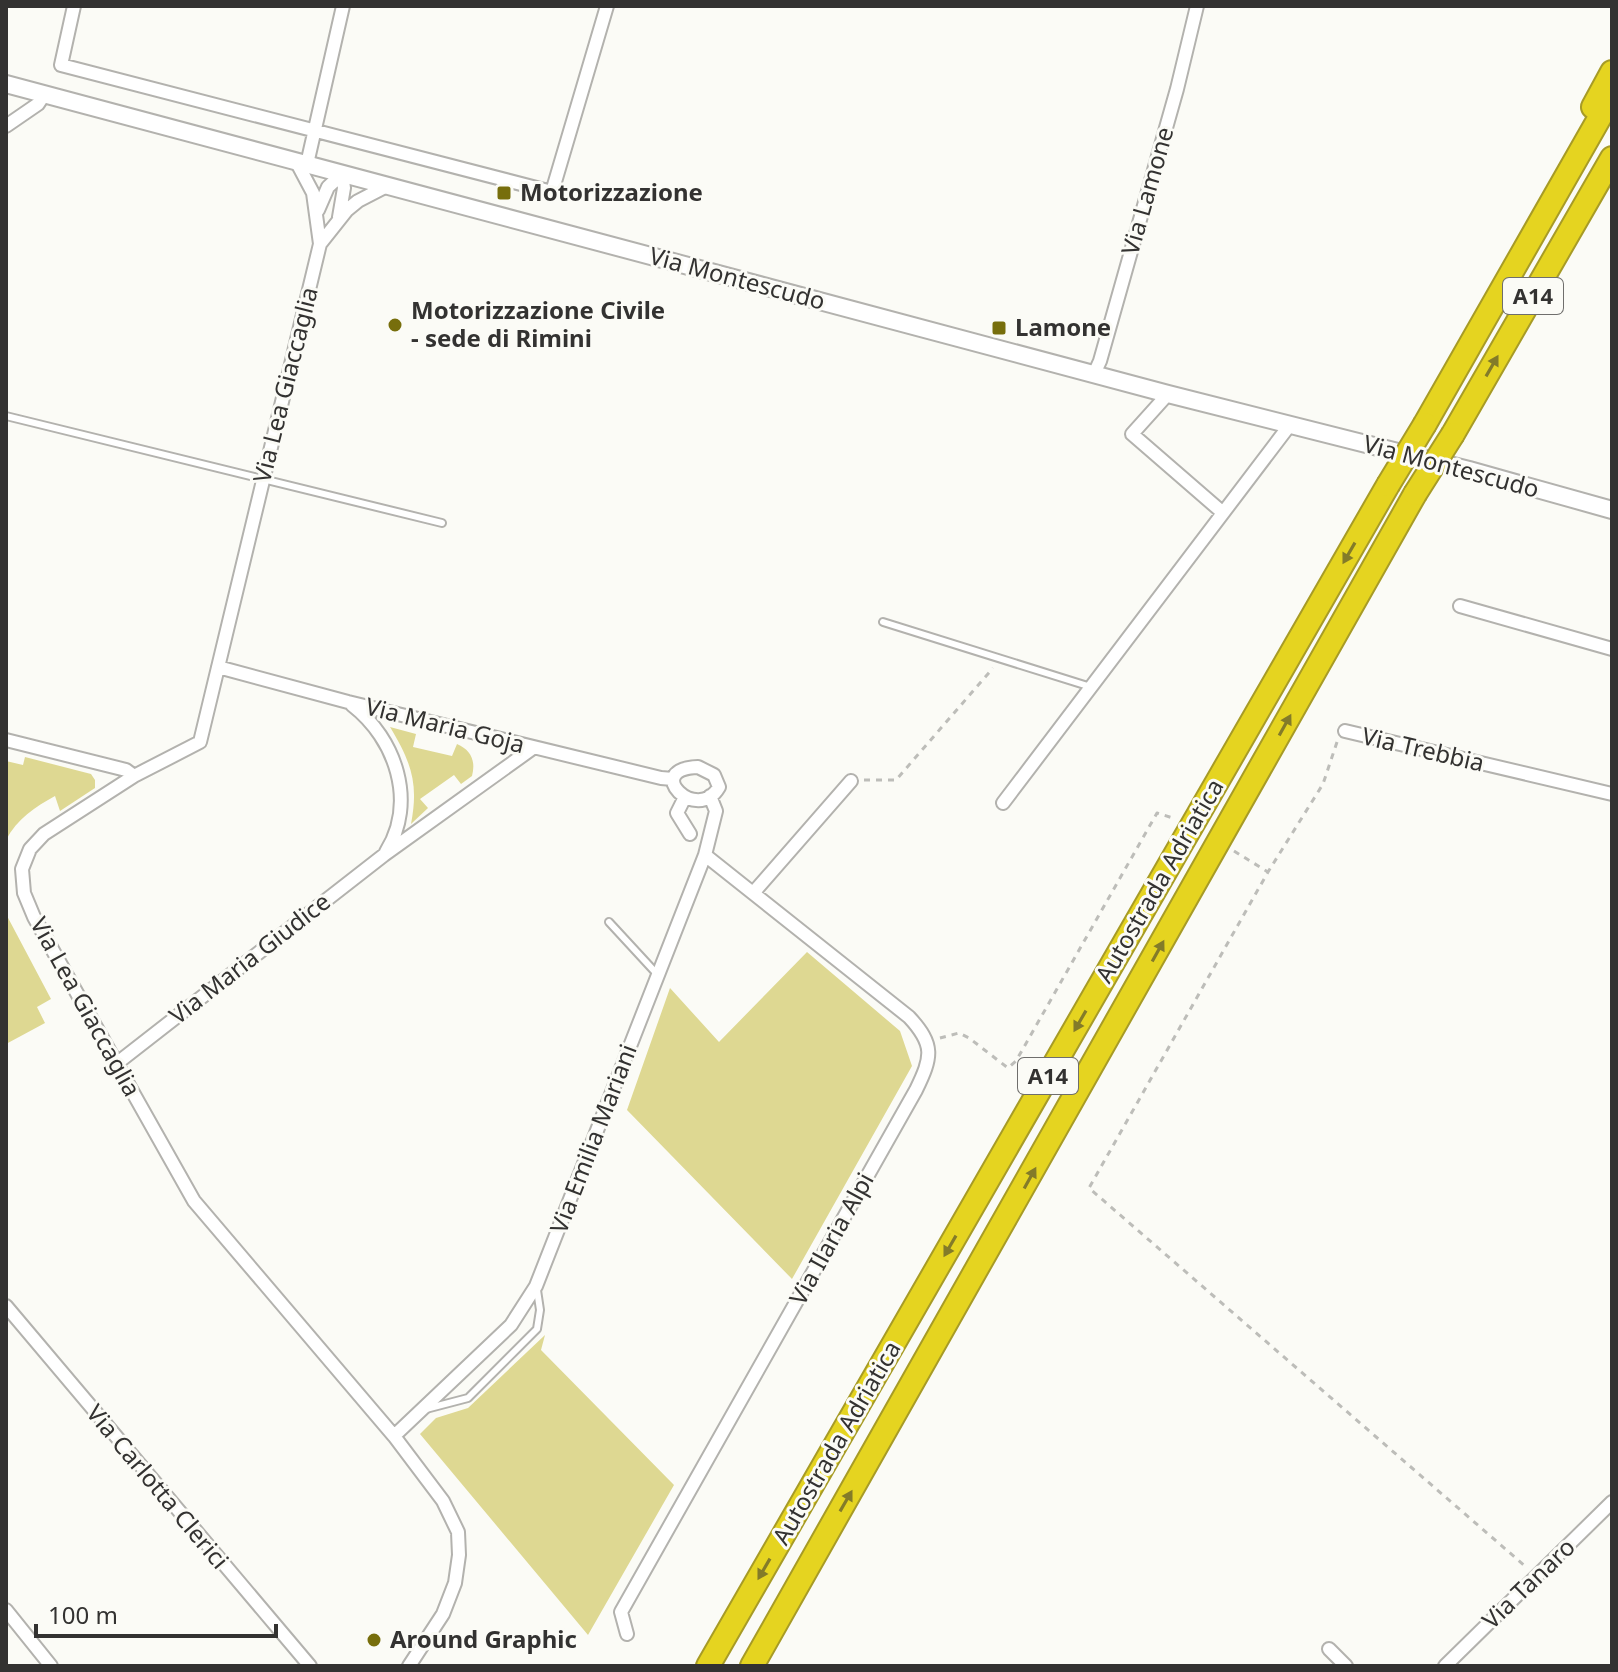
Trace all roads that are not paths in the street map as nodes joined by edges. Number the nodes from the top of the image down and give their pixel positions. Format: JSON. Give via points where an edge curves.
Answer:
{"nodes":[{"id":1,"x":74,"y":6,"type":"edge"},
{"id":2,"x":343,"y":6,"type":"edge"},
{"id":3,"x":607,"y":6,"type":"edge"},
{"id":4,"x":1197,"y":6,"type":"edge"},
{"id":5,"x":1612,"y":72,"type":"edge"},
{"id":6,"x":6,"y":84,"type":"edge"},
{"id":7,"x":44,"y":95,"type":"junction"},
{"id":8,"x":1612,"y":96,"type":"edge"},
{"id":9,"x":6,"y":126,"type":"edge"},
{"id":10,"x":315,"y":130,"type":"junction"},
{"id":11,"x":1612,"y":158,"type":"edge"},
{"id":12,"x":301,"y":163,"type":"junction"},
{"id":13,"x":342,"y":174,"type":"junction"},
{"id":14,"x":387,"y":186,"type":"junction"},
{"id":15,"x":318,"y":211,"type":"junction"},
{"id":16,"x":338,"y":220,"type":"junction"},
{"id":17,"x":320,"y":244,"type":"junction"},
{"id":18,"x":1494,"y":303,"type":"junction"},
{"id":19,"x":1094,"y":374,"type":"junction"},
{"id":20,"x":1168,"y":394,"type":"junction"},
{"id":21,"x":6,"y":416,"type":"edge"},
{"id":22,"x":1289,"y":426,"type":"junction"},
{"id":23,"x":263,"y":479,"type":"junction"},
{"id":24,"x":1612,"y":510,"type":"edge"},
{"id":25,"x":1222,"y":512,"type":"junction"},
{"id":26,"x":442,"y":523,"type":"dead end"},
{"id":27,"x":1460,"y":606,"type":"dead end"},
{"id":28,"x":883,"y":622,"type":"dead end"},
{"id":29,"x":1612,"y":649,"type":"edge"},
{"id":30,"x":218,"y":667,"type":"junction"},
{"id":31,"x":1091,"y":687,"type":"junction"},
{"id":32,"x":348,"y":702,"type":"junction"},
{"id":33,"x":1345,"y":731,"type":"road end"},
{"id":34,"x":6,"y":740,"type":"edge"},
{"id":35,"x":533,"y":748,"type":"junction"},
{"id":36,"x":134,"y":776,"type":"junction"},
{"id":37,"x":673,"y":779,"type":"junction"},
{"id":38,"x":851,"y":781,"type":"road end"},
{"id":39,"x":1612,"y":794,"type":"edge"},
{"id":40,"x":710,"y":796,"type":"junction"},
{"id":41,"x":685,"y":797,"type":"junction"},
{"id":42,"x":1003,"y":803,"type":"dead end"},
{"id":43,"x":690,"y":834,"type":"dead end"},
{"id":44,"x":384,"y":855,"type":"junction"},
{"id":45,"x":705,"y":855,"type":"junction"},
{"id":46,"x":754,"y":892,"type":"junction"},
{"id":47,"x":609,"y":922,"type":"dead end"},
{"id":48,"x":657,"y":974,"type":"junction"},
{"id":49,"x":116,"y":1064,"type":"junction"},
{"id":50,"x":536,"y":1286,"type":"junction"},
{"id":51,"x":6,"y":1306,"type":"edge"},
{"id":52,"x":422,"y":1410,"type":"junction"},
{"id":53,"x":394,"y":1436,"type":"junction"},
{"id":54,"x":1612,"y":1502,"type":"edge"},
{"id":55,"x":6,"y":1610,"type":"edge"},
{"id":56,"x":627,"y":1634,"type":"dead end"},
{"id":57,"x":1329,"y":1649,"type":"dead end"},
{"id":58,"x":51,"y":1666,"type":"edge"},
{"id":59,"x":310,"y":1666,"type":"edge"},
{"id":60,"x":409,"y":1666,"type":"edge"},
{"id":61,"x":708,"y":1666,"type":"edge"},
{"id":62,"x":752,"y":1666,"type":"edge"},
{"id":63,"x":1346,"y":1666,"type":"edge"},
{"id":64,"x":1445,"y":1666,"type":"edge"}],
"edges":[{"from":1,"to":10,"type":"street","via":[[61,65]]},
{"from":2,"to":10,"type":"street"},
{"from":3,"to":10,"type":"street","via":[[552,192]]},
{"from":4,"to":19,"type":"street","name":"Via Lamone"},
{"from":5,"to":18,"type":"highway","via":[[1500,273]]},
{"from":6,"to":7,"type":"street","name":"Via Montescudo"},
{"from":7,"to":9,"type":"street"},
{"from":7,"to":12,"type":"street","name":"Via Montescudo"},
{"from":8,"to":18,"type":"highway","name":"Autostrada Adriatica","number":"A14"},
{"from":10,"to":12,"type":"street"},
{"from":62,"to":11,"type":"highway","name":"Autostrada Adriatica","number":"A14","one_way":true,"bridge":true,"via":[[1415,494]]},
{"from":12,"to":13,"type":"street","name":"Via Montescudo"},
{"from":12,"to":15,"type":"street","name":"Via Lea Giaccaglia"},
{"from":13,"to":14,"type":"street","name":"Via Montescudo"},
{"from":13,"to":15,"type":"street","via":[[328,187]]},
{"from":13,"to":16,"type":"street","name":"Via Lea Giaccaglia"},
{"from":14,"to":16,"type":"street","name":"Via Lea Giaccaglia","via":[[358,201]]},
{"from":14,"to":19,"type":"street","name":"Via Montescudo"},
{"from":15,"to":17,"type":"street","name":"Via Lea Giaccaglia"},
{"from":16,"to":17,"type":"street","name":"Via Lea Giaccaglia"},
{"from":17,"to":23,"type":"street","name":"Via Lea Giaccaglia"},
{"from":18,"to":61,"type":"highway","name":"Autostrada Adriatica","number":"A14","one_way":true,"bridge":true},
{"from":19,"to":20,"type":"street","name":"Via Montescudo"},
{"from":20,"to":22,"type":"street","name":"Via Montescudo"},
{"from":20,"to":25,"type":"street","via":[[1132,434]]},
{"from":21,"to":23,"type":"lane"},
{"from":22,"to":24,"type":"street","name":"Via Montescudo"},
{"from":22,"to":25,"type":"street"},
{"from":23,"to":26,"type":"lane"},
{"from":23,"to":30,"type":"street","name":"Via Lea Giaccaglia"},
{"from":25,"to":31,"type":"street"},
{"from":27,"to":29,"type":"street"},
{"from":28,"to":31,"type":"lane"},
{"from":30,"to":32,"type":"street","name":"Via Maria Goja"},
{"from":30,"to":36,"type":"street","name":"Via Lea Giaccaglia","via":[[200,742]]},
{"from":31,"to":42,"type":"street"},
{"from":32,"to":35,"type":"street","name":"Via Maria Goja"},
{"from":32,"to":44,"type":"street","name":"Via Maria Giudice","via":[[373,726],[398,776],[400,816]]},
{"from":33,"to":39,"type":"street","name":"Via Trebbia"},
{"from":34,"to":36,"type":"street"},
{"from":35,"to":37,"type":"street","name":"Via Maria Goja"},
{"from":35,"to":44,"type":"street","name":"Via Maria Giudice"},
{"from":36,"to":49,"type":"street","name":"Via Lea Giaccaglia","via":[[44,834],[22,869],[34,917]]},
{"from":37,"to":40,"type":"street","via":[[681,770],[706,769],[719,787]]},
{"from":37,"to":41,"type":"street"},
{"from":38,"to":46,"type":"street"},
{"from":40,"to":41,"type":"street"},
{"from":40,"to":45,"type":"street","name":"Via Emilia Mariani","via":[[716,811]]},
{"from":41,"to":43,"type":"street","via":[[677,813]]},
{"from":44,"to":49,"type":"street","name":"Via Maria Giudice"},
{"from":45,"to":46,"type":"street"},
{"from":45,"to":48,"type":"street","name":"Via Emilia Mariani"},
{"from":46,"to":56,"type":"street","name":"Via Ilaria Alpi","via":[[909,1017],[930,1050],[927,1069],[621,1612]]},
{"from":47,"to":48,"type":"lane"},
{"from":48,"to":50,"type":"street","name":"Via Emilia Mariani"},
{"from":49,"to":53,"type":"street","name":"Via Lea Giaccaglia","via":[[194,1201]]},
{"from":50,"to":52,"type":"street","name":"Via Emilia Mariani","via":[[511,1325]]},
{"from":50,"to":52,"type":"lane","via":[[537,1329],[468,1398]]},
{"from":51,"to":59,"type":"street","name":"Via Carlotta Clerici"},
{"from":52,"to":53,"type":"street","name":"Via Emilia Mariani"},
{"from":53,"to":60,"type":"street","name":"Via Lea Giaccaglia","via":[[443,1501],[458,1532],[455,1583],[443,1614]]},
{"from":54,"to":64,"type":"street","name":"Via Tanaro"},
{"from":55,"to":58,"type":"street"},
{"from":57,"to":63,"type":"street"}]}
